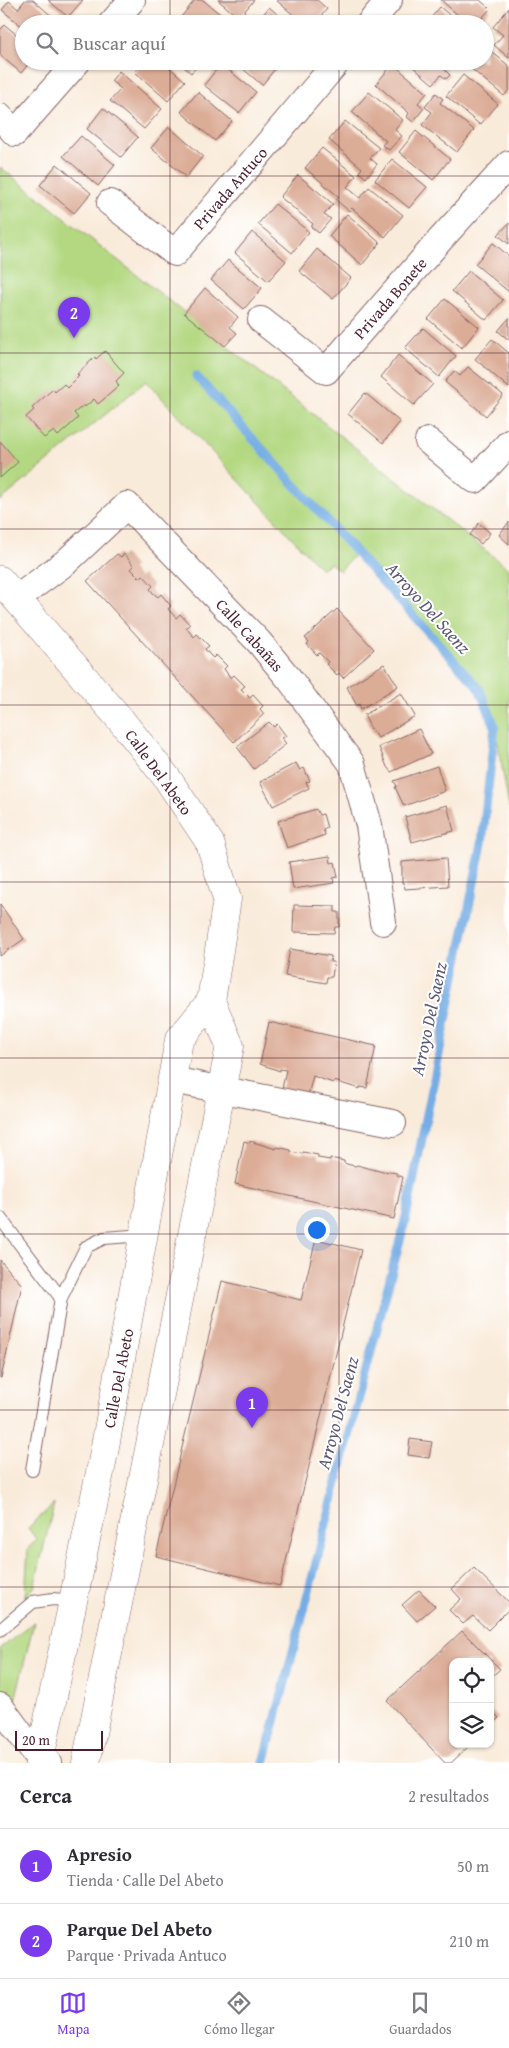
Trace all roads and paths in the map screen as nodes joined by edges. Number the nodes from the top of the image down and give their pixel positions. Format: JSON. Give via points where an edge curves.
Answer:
{"nodes":[{"id":1,"x":132,"y":0,"type":"edge"},
{"id":2,"x":389,"y":0,"type":"edge"},
{"id":3,"x":119,"y":15,"type":"edge"},
{"id":4,"x":376,"y":15,"type":"edge"},
{"id":5,"x":70,"y":70,"type":"edge"},
{"id":6,"x":330,"y":70,"type":"edge"},
{"id":7,"x":0,"y":117,"type":"edge"},
{"id":8,"x":509,"y":164,"type":"edge"},
{"id":9,"x":110,"y":203,"type":"dead end"},
{"id":10,"x":261,"y":320,"type":"dead end"},
{"id":11,"x":428,"y":441,"type":"dead end"},
{"id":12,"x":509,"y":443,"type":"edge"},
{"id":13,"x":8,"y":589,"type":"edge"},
{"id":14,"x":383,"y":922,"type":"dead end"},
{"id":15,"x":211,"y":1001,"type":"junction"},
{"id":16,"x":172,"y":1080,"type":"junction"},
{"id":17,"x":221,"y":1089,"type":"junction"},
{"id":18,"x":393,"y":1123,"type":"dead end"},
{"id":19,"x":0,"y":1218,"type":"edge"},
{"id":20,"x":144,"y":1235,"type":"junction"},
{"id":21,"x":62,"y":1298,"type":"junction"},
{"id":22,"x":32,"y":1470,"type":"dead end"},
{"id":23,"x":73,"y":1601,"type":"junction"},
{"id":24,"x":0,"y":1630,"type":"edge"},
{"id":25,"x":0,"y":1706,"type":"edge"},
{"id":26,"x":42,"y":1762,"type":"edge"},
{"id":27,"x":86,"y":1763,"type":"edge"}],
"edges":[{"from":1,"to":3,"type":"street"},
{"from":2,"to":4,"type":"street"},
{"from":5,"to":7,"type":"street","via":[[15,132]]},
{"from":6,"to":9,"type":"street","name":"Privada Antuco","via":[[175,253]]},
{"from":8,"to":10,"type":"street","name":"Privada Bonete","via":[[326,371]]},
{"from":11,"to":12,"type":"street","via":[[475,480]]},
{"from":13,"to":14,"type":"street","name":"Calle Cabañas","via":[[66,562],[127,505],[259,642],[292,681],[352,764],[369,825]]},
{"from":13,"to":15,"type":"main road","name":"Calle Del Abeto","via":[[167,778],[210,843],[227,899]]},
{"from":15,"to":16,"type":"main road","name":"Calle Del Abeto","via":[[179,1040]]},
{"from":15,"to":17,"type":"main road","via":[[230,1046]]},
{"from":16,"to":17,"type":"street"},
{"from":16,"to":20,"type":"main road","name":"Calle Del Abeto"},
{"from":17,"to":18,"type":"street"},
{"from":17,"to":27,"type":"main road"},
{"from":19,"to":21,"type":"lane"},
{"from":20,"to":21,"type":"lane","via":[[104,1238],[86,1247]]},
{"from":20,"to":23,"type":"main road","name":"Calle Del Abeto"},
{"from":21,"to":22,"type":"lane"},
{"from":23,"to":24,"type":"lane","via":[[53,1598],[33,1602]]},
{"from":23,"to":26,"type":"main road","name":"Calle Del Abeto"},
{"from":25,"to":26,"type":"street"}]}
